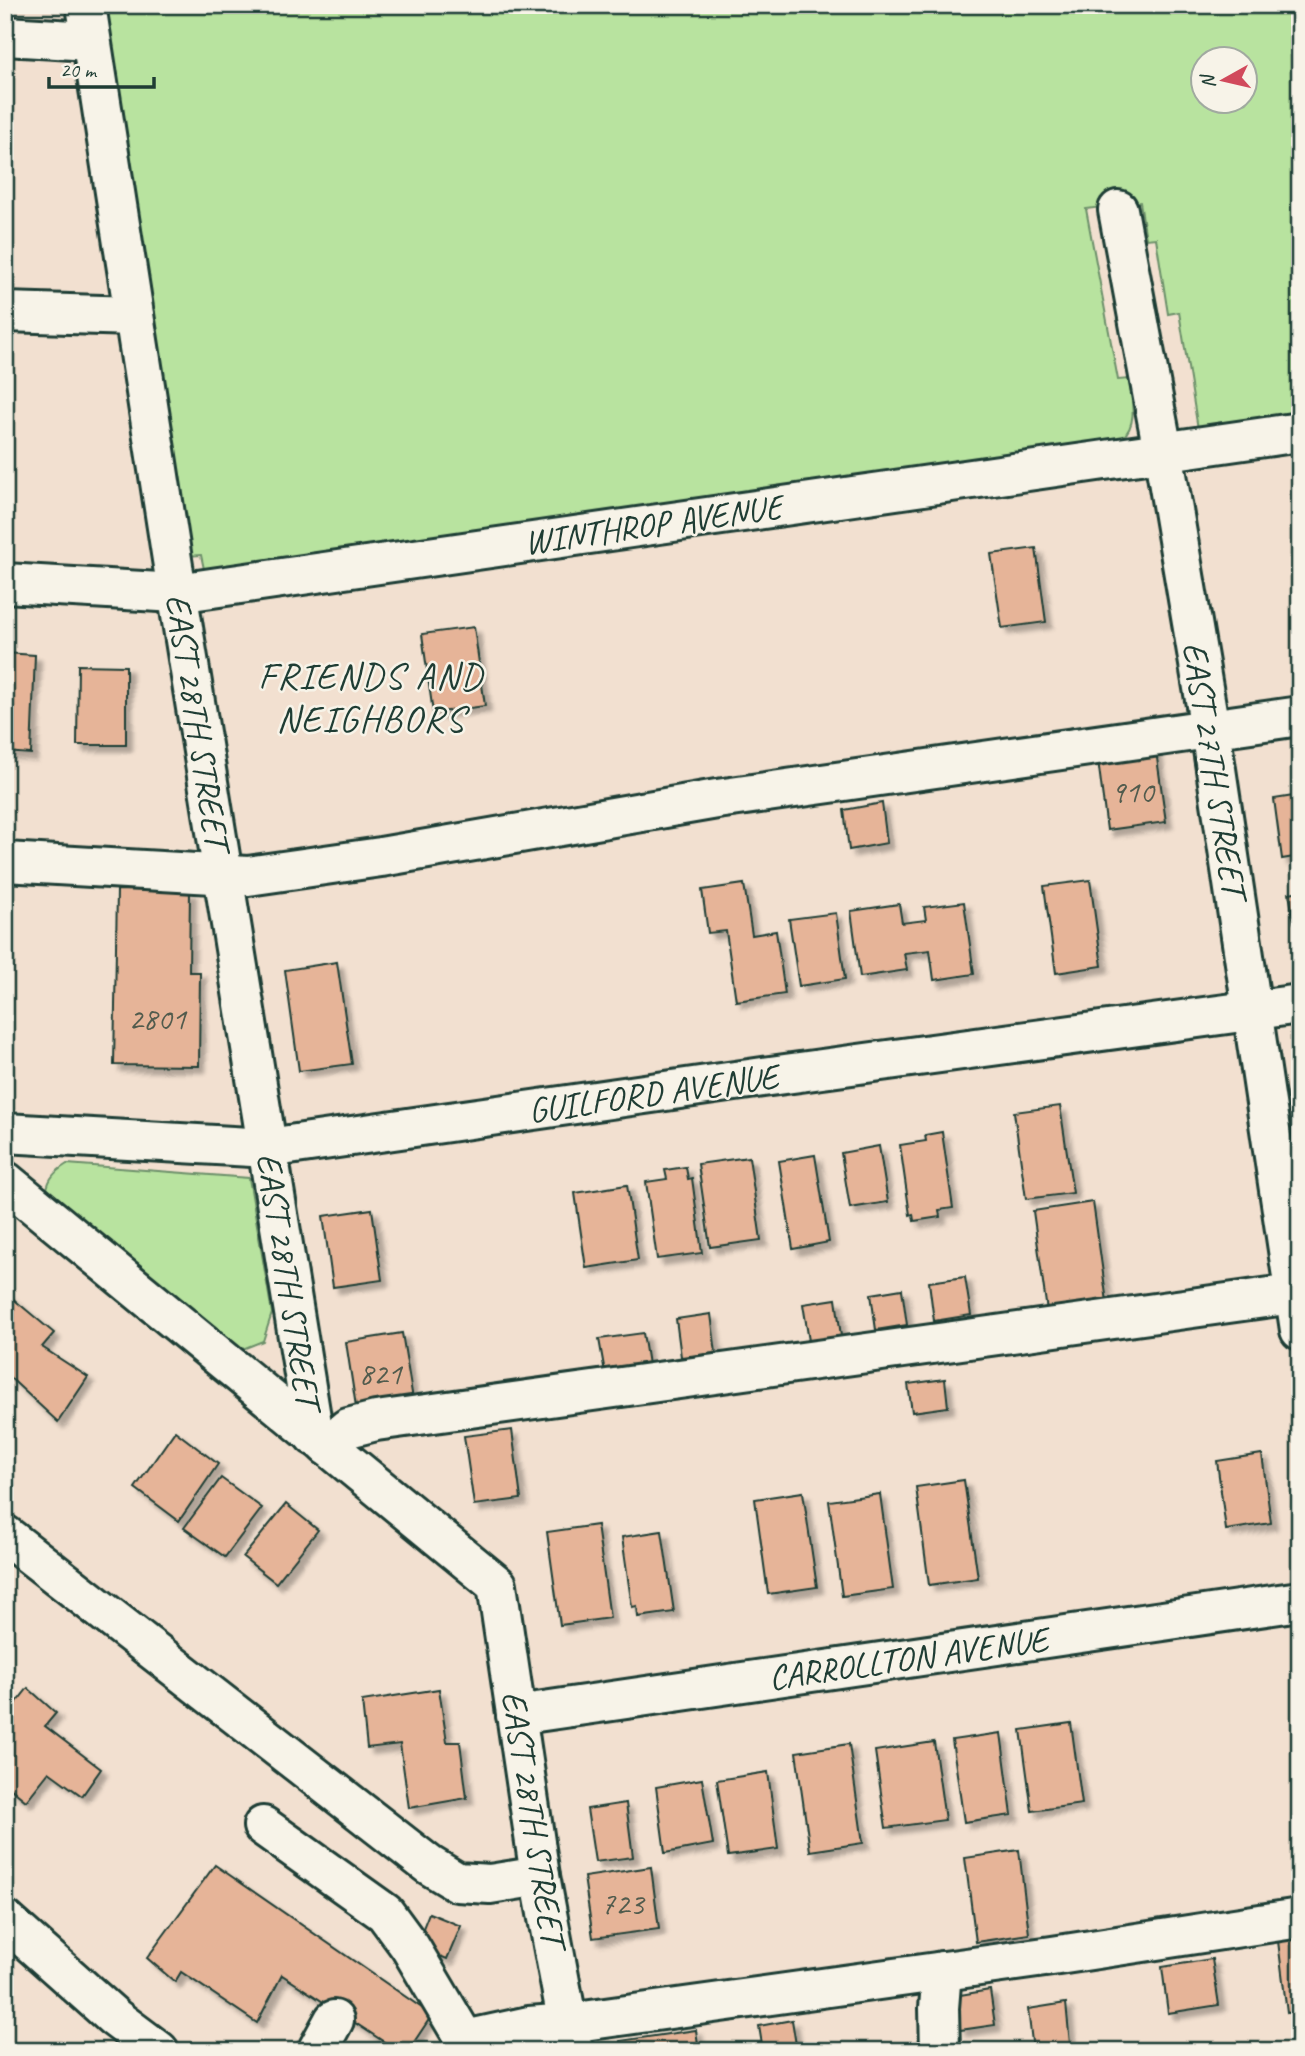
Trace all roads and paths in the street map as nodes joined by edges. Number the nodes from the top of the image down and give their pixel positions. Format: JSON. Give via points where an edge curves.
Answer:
{"nodes":[{"id":1,"x":89,"y":23,"type":"edge"},
{"id":2,"x":5,"y":36,"type":"edge"},
{"id":3,"x":1118,"y":209,"type":"dead end"},
{"id":4,"x":5,"y":312,"type":"edge"},
{"id":5,"x":134,"y":316,"type":"junction"},
{"id":6,"x":1300,"y":432,"type":"edge"},
{"id":7,"x":1163,"y":451,"type":"junction"},
{"id":8,"x":5,"y":583,"type":"edge"},
{"id":9,"x":177,"y":593,"type":"junction"},
{"id":10,"x":1300,"y":716,"type":"edge"},
{"id":11,"x":1210,"y":729,"type":"junction"},
{"id":12,"x":5,"y":862,"type":"edge"},
{"id":13,"x":223,"y":873,"type":"junction"},
{"id":14,"x":1300,"y":1004,"type":"edge"},
{"id":15,"x":1251,"y":1011,"type":"junction"},
{"id":16,"x":5,"y":1133,"type":"edge"},
{"id":17,"x":268,"y":1148,"type":"junction"},
{"id":18,"x":5,"y":1181,"type":"edge"},
{"id":19,"x":1298,"y":1306,"type":"edge"},
{"id":20,"x":321,"y":1441,"type":"junction"},
{"id":21,"x":5,"y":1535,"type":"edge"},
{"id":22,"x":1300,"y":1601,"type":"edge"},
{"id":23,"x":516,"y":1715,"type":"junction"},
{"id":24,"x":263,"y":1826,"type":"dead end"},
{"id":25,"x":540,"y":1876,"type":"junction"},
{"id":26,"x":1300,"y":1919,"type":"edge"},
{"id":27,"x":5,"y":1920,"type":"edge"},
{"id":28,"x":942,"y":1971,"type":"junction"},
{"id":29,"x":571,"y":2037,"type":"edge"},
{"id":30,"x":507,"y":2041,"type":"edge"},
{"id":31,"x":451,"y":2045,"type":"edge"},
{"id":32,"x":159,"y":2051,"type":"edge"},
{"id":33,"x":940,"y":2051,"type":"edge"}],
"edges":[{"from":1,"to":2,"type":"street"},
{"from":1,"to":5,"type":"street","name":"EAST 28TH STREET"},
{"from":3,"to":7,"type":"street","name":"EAST 27TH STREET"},
{"from":4,"to":5,"type":"street"},
{"from":5,"to":9,"type":"street","name":"EAST 28TH STREET"},
{"from":6,"to":7,"type":"street","name":"WINTHROP AVENUE"},
{"from":7,"to":9,"type":"street","name":"WINTHROP AVENUE"},
{"from":7,"to":11,"type":"street","name":"EAST 27TH STREET"},
{"from":8,"to":9,"type":"street","name":"WINTHROP AVENUE"},
{"from":9,"to":13,"type":"street","name":"EAST 28TH STREET"},
{"from":10,"to":11,"type":"street"},
{"from":11,"to":13,"type":"street","via":[[717,799],[381,857],[248,876]]},
{"from":11,"to":15,"type":"street","name":"EAST 27TH STREET"},
{"from":12,"to":13,"type":"street"},
{"from":13,"to":17,"type":"street","name":"EAST 28TH STREET"},
{"from":14,"to":15,"type":"street","name":"GUILFORD AVENUE"},
{"from":15,"to":17,"type":"street","name":"GUILFORD AVENUE"},
{"from":15,"to":19,"type":"street","name":"EAST 27TH STREET"},
{"from":16,"to":17,"type":"street","name":"GUILFORD AVENUE"},
{"from":17,"to":20,"type":"street","name":"EAST 28TH STREET"},
{"from":18,"to":20,"type":"street"},
{"from":19,"to":20,"type":"street","via":[[376,1421]]},
{"from":20,"to":23,"type":"street","name":"EAST 28TH STREET","via":[[497,1585]]},
{"from":21,"to":25,"type":"street","via":[[429,1865],[457,1882],[490,1884]]},
{"from":22,"to":23,"type":"street","name":"CARROLLTON AVENUE"},
{"from":23,"to":25,"type":"street","name":"EAST 28TH STREET"},
{"from":24,"to":31,"type":"street","via":[[385,1913],[410,1947]]},
{"from":25,"to":29,"type":"street","name":"EAST 28TH STREET"},
{"from":26,"to":28,"type":"street"},
{"from":27,"to":32,"type":"street"},
{"from":28,"to":29,"type":"street"},
{"from":28,"to":33,"type":"street"},
{"from":29,"to":30,"type":"street","via":[[529,2026]]},
{"from":30,"to":31,"type":"street"}]}
